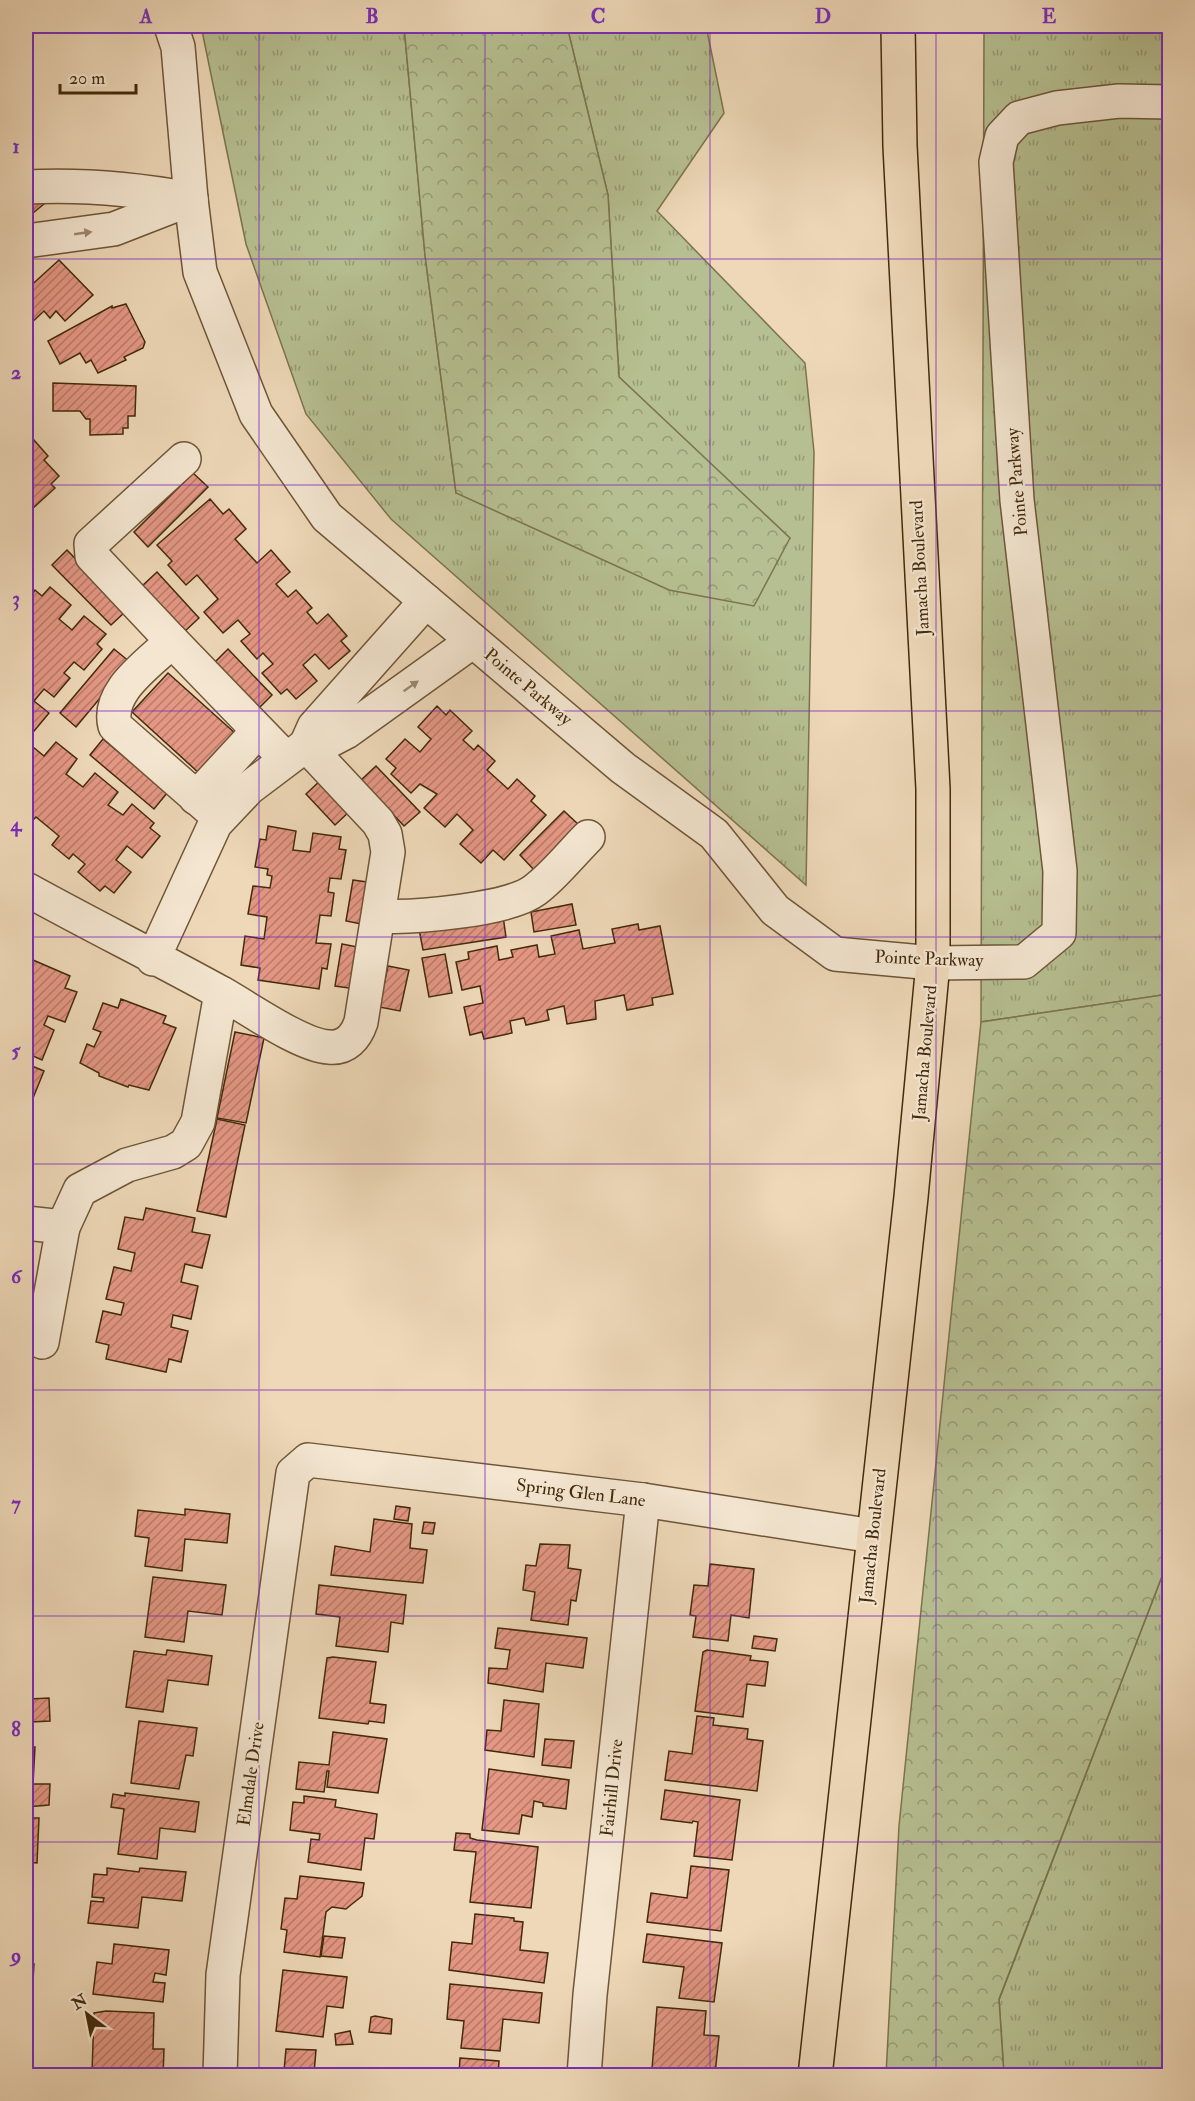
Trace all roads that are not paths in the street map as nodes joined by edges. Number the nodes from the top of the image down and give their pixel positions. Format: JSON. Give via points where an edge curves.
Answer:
{"nodes":[{"id":1,"x":171,"y":26,"type":"edge"},
{"id":2,"x":898,"y":26,"type":"edge"},
{"id":3,"x":1170,"y":102,"type":"edge"},
{"id":4,"x":26,"y":169,"type":"edge"},
{"id":5,"x":26,"y":188,"type":"edge"},
{"id":6,"x":146,"y":190,"type":"junction"},
{"id":7,"x":190,"y":199,"type":"junction"},
{"id":8,"x":26,"y":241,"type":"edge"},
{"id":9,"x":184,"y":459,"type":"dead end"},
{"id":10,"x":426,"y":601,"type":"junction"},
{"id":11,"x":172,"y":641,"type":"junction"},
{"id":12,"x":473,"y":641,"type":"junction"},
{"id":13,"x":354,"y":682,"type":"junction"},
{"id":14,"x":382,"y":706,"type":"junction"},
{"id":15,"x":258,"y":731,"type":"junction"},
{"id":16,"x":296,"y":752,"type":"junction"},
{"id":17,"x":208,"y":808,"type":"junction"},
{"id":18,"x":588,"y":837,"type":"dead end"},
{"id":19,"x":26,"y":889,"type":"edge"},
{"id":20,"x":380,"y":916,"type":"junction"},
{"id":21,"x":153,"y":959,"type":"junction"},
{"id":22,"x":933,"y":963,"type":"junction"},
{"id":23,"x":221,"y":993,"type":"junction"},
{"id":24,"x":26,"y":1222,"type":"edge"},
{"id":25,"x":63,"y":1227,"type":"junction"},
{"id":26,"x":42,"y":1342,"type":"dead end"},
{"id":27,"x":293,"y":1473,"type":"joint"},
{"id":28,"x":643,"y":1500,"type":"junction"},
{"id":29,"x":873,"y":1536,"type":"junction"},
{"id":30,"x":220,"y":2076,"type":"edge"},
{"id":31,"x":584,"y":2076,"type":"edge"},
{"id":32,"x":815,"y":2076,"type":"edge"}],
"edges":[{"from":1,"to":7,"type":"street","name":"Pointe Parkway","via":[[178,47]]},
{"from":2,"to":22,"type":"main road","name":"Jamacha Boulevard","via":[[900,146],[933,789]]},
{"from":3,"to":22,"type":"street","name":"Pointe Parkway","via":[[1119,101],[1057,108],[1019,118],[1002,136],[996,162],[1017,500],[1060,871],[1059,933],[1024,962]]},
{"from":4,"to":6,"type":"street","via":[[102,165]]},
{"from":5,"to":6,"type":"street","via":[[63,185]]},
{"from":6,"to":7,"type":"street"},
{"from":8,"to":7,"type":"street","one_way":true,"via":[[114,229]]},
{"from":7,"to":10,"type":"street","name":"Pointe Parkway","via":[[200,272],[256,414],[327,517]]},
{"from":9,"to":11,"type":"street","via":[[91,544],[92,555]]},
{"from":10,"to":12,"type":"street","name":"Pointe Parkway"},
{"from":10,"to":13,"type":"street"},
{"from":11,"to":15,"type":"street"},
{"from":11,"to":17,"type":"street","via":[[119,692],[112,714],[115,726]]},
{"from":14,"to":12,"type":"street","one_way":true},
{"from":12,"to":22,"type":"street","name":"Pointe Parkway","via":[[623,768],[714,834],[776,909],[835,954]]},
{"from":13,"to":14,"type":"street"},
{"from":13,"to":16,"type":"street"},
{"from":14,"to":16,"type":"street","via":[[346,732]]},
{"from":15,"to":16,"type":"street"},
{"from":15,"to":17,"type":"street"},
{"from":16,"to":17,"type":"street","via":[[249,788]]},
{"from":16,"to":20,"type":"street","via":[[378,822],[385,834],[388,852]]},
{"from":17,"to":21,"type":"street"},
{"from":18,"to":20,"type":"street","via":[[534,891],[515,900],[404,918]]},
{"from":19,"to":21,"type":"street"},
{"from":20,"to":23,"type":"street","via":[[361,1022],[356,1037],[344,1044],[329,1048],[307,1041]]},
{"from":21,"to":23,"type":"street"},
{"from":22,"to":29,"type":"main road","name":"Jamacha Boulevard"},
{"from":23,"to":25,"type":"street","via":[[198,1122],[186,1144],[173,1152],[127,1165],[80,1190]]},
{"from":24,"to":25,"type":"street"},
{"from":25,"to":26,"type":"street"},
{"from":27,"to":28,"type":"street","name":"Spring Glen Lane","via":[[308,1460]]},
{"from":27,"to":30,"type":"street","name":"Elmdale Drive","via":[[223,1975]]},
{"from":28,"to":29,"type":"street","name":"Spring Glen Lane"},
{"from":28,"to":31,"type":"street","name":"Fairhill Drive"},
{"from":29,"to":32,"type":"main road","name":"Jamacha Boulevard"}]}
